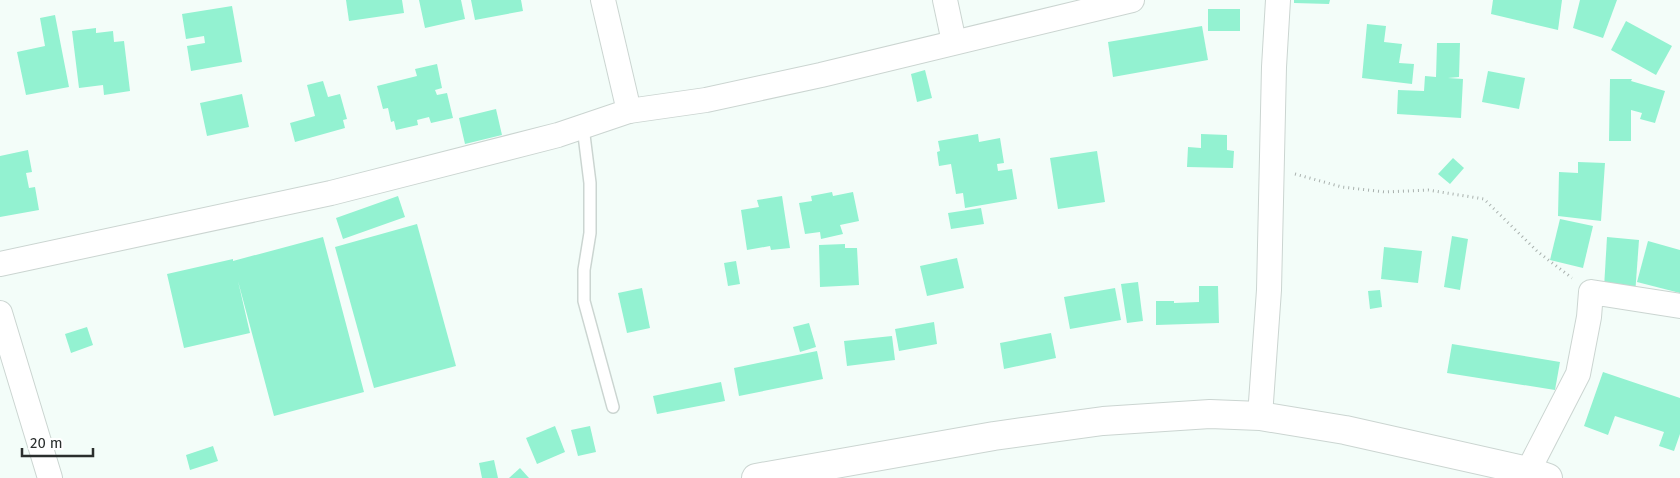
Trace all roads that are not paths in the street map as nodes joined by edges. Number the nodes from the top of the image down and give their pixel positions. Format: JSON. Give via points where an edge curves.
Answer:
{"nodes":[{"id":1,"x":603,"y":0,"type":"edge"},
{"id":2,"x":944,"y":0,"type":"edge"},
{"id":3,"x":1132,"y":0,"type":"edge"},
{"id":4,"x":1278,"y":0,"type":"edge"},
{"id":5,"x":954,"y":42,"type":"junction"},
{"id":6,"x":629,"y":111,"type":"junction"},
{"id":7,"x":583,"y":127,"type":"junction"},
{"id":8,"x":0,"y":264,"type":"edge"},
{"id":9,"x":1680,"y":306,"type":"edge"},
{"id":10,"x":0,"y":312,"type":"edge"},
{"id":11,"x":613,"y":407,"type":"dead end"},
{"id":12,"x":1260,"y":416,"type":"junction"},
{"id":13,"x":1538,"y":474,"type":"edge"},
{"id":14,"x":50,"y":478,"type":"edge"},
{"id":15,"x":756,"y":478,"type":"edge"}],
"edges":[{"from":1,"to":6,"type":"street"},
{"from":2,"to":5,"type":"street"},
{"from":3,"to":5,"type":"street"},
{"from":4,"to":12,"type":"street","via":[[1270,290]]},
{"from":5,"to":6,"type":"street","via":[[706,100]]},
{"from":6,"to":7,"type":"street"},
{"from":7,"to":8,"type":"street","via":[[331,193]]},
{"from":7,"to":11,"type":"lane","via":[[590,183],[590,233],[584,270],[584,301]]},
{"from":9,"to":13,"type":"street","via":[[1591,292],[1578,374]]},
{"from":10,"to":14,"type":"street"},
{"from":12,"to":13,"type":"main road","via":[[1345,430]]},
{"from":12,"to":15,"type":"main road","via":[[1210,414],[1103,421],[994,436]]}]}
